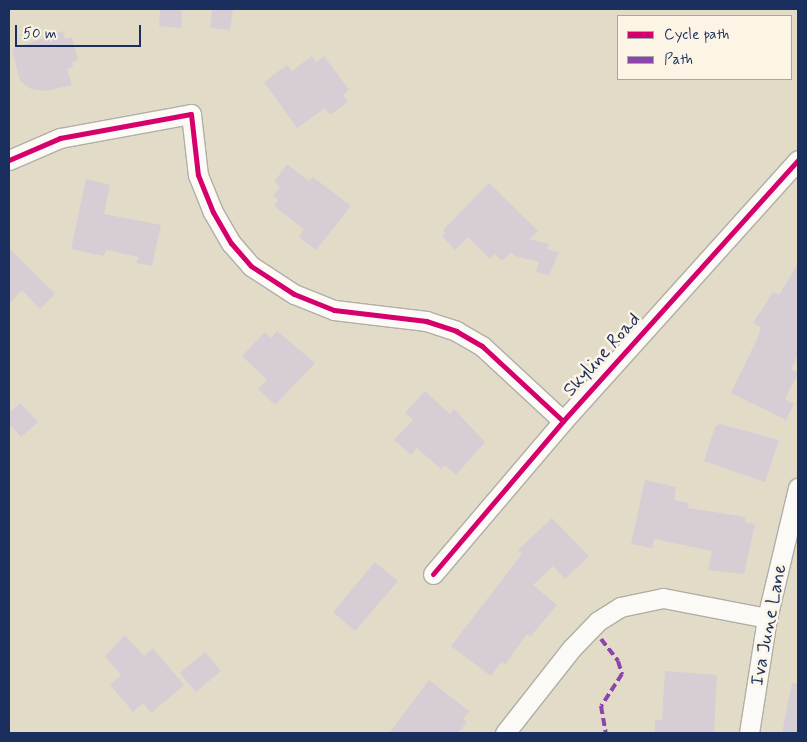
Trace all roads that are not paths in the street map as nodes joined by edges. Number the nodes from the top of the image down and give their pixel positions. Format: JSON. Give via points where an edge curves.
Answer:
{"nodes":[{"id":1,"x":9,"y":160,"type":"edge"},
{"id":2,"x":798,"y":160,"type":"edge"},
{"id":3,"x":564,"y":421,"type":"junction"},
{"id":4,"x":798,"y":488,"type":"edge"},
{"id":5,"x":433,"y":574,"type":"dead end"},
{"id":6,"x":767,"y":618,"type":"junction"},
{"id":7,"x":504,"y":733,"type":"edge"},
{"id":8,"x":750,"y":733,"type":"edge"}],
"edges":[{"from":1,"to":3,"type":"street","via":[[60,138],[191,114],[198,175],[230,243],[251,266],[294,294],[334,310],[426,321],[456,331],[482,346]]},
{"from":2,"to":3,"type":"street","name":"Skyline Road"},
{"from":3,"to":5,"type":"street","name":"Skyline Road"},
{"from":4,"to":6,"type":"street","name":"Iva June Lane"},
{"from":6,"to":7,"type":"street","via":[[663,598],[620,607],[598,621],[572,648]]},
{"from":6,"to":8,"type":"street","name":"Iva June Lane"}]}
